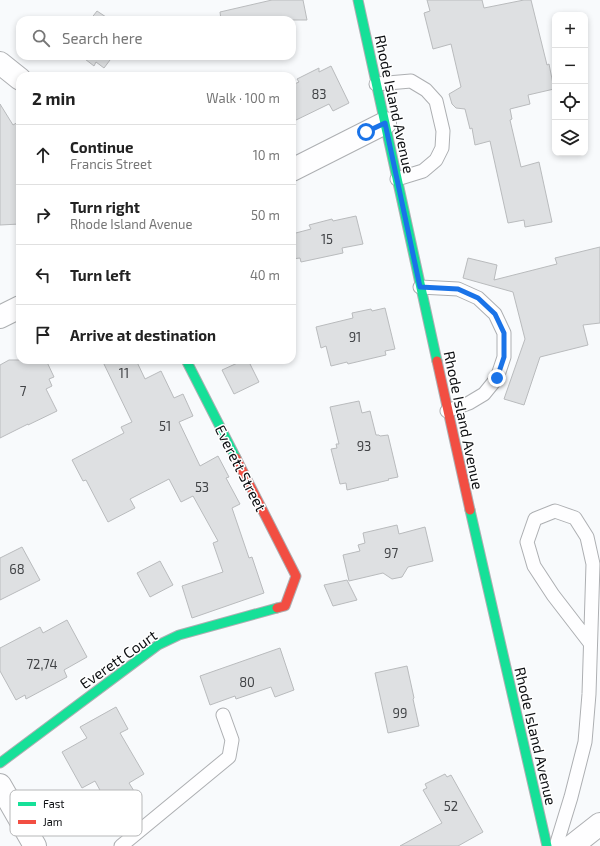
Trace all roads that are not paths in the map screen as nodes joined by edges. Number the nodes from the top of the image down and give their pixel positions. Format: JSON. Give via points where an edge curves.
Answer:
{"nodes":[{"id":1,"x":358,"y":0,"type":"edge"},
{"id":2,"x":0,"y":63,"type":"edge"},
{"id":3,"x":16,"y":76,"type":"edge"},
{"id":4,"x":376,"y":84,"type":"junction"},
{"id":5,"x":385,"y":123,"type":"junction"},
{"id":6,"x":296,"y":168,"type":"edge"},
{"id":7,"x":397,"y":179,"type":"junction"},
{"id":8,"x":420,"y":287,"type":"junction"},
{"id":9,"x":16,"y":309,"type":"edge"},
{"id":10,"x":0,"y":317,"type":"edge"},
{"id":11,"x":188,"y":364,"type":"edge"},
{"id":12,"x":447,"y":411,"type":"junction"},
{"id":13,"x":296,"y":576,"type":"joint"},
{"id":14,"x":590,"y":643,"type":"junction"},
{"id":15,"x":223,"y":715,"type":"dead end"},
{"id":16,"x":0,"y":763,"type":"edge"},
{"id":17,"x":2,"y":792,"type":"edge"},
{"id":18,"x":10,"y":805,"type":"edge"},
{"id":19,"x":600,"y":824,"type":"edge"},
{"id":20,"x":142,"y":829,"type":"edge"},
{"id":21,"x":29,"y":836,"type":"edge"},
{"id":22,"x":133,"y":836,"type":"edge"},
{"id":23,"x":35,"y":846,"type":"edge"},
{"id":24,"x":121,"y":846,"type":"edge"},
{"id":25,"x":547,"y":846,"type":"edge"},
{"id":26,"x":556,"y":846,"type":"edge"},
{"id":27,"x":572,"y":846,"type":"edge"}],
"edges":[{"from":1,"to":4,"type":"street","name":"Rhode Island Avenue"},
{"from":2,"to":3,"type":"street"},
{"from":4,"to":5,"type":"street","name":"Rhode Island Avenue"},
{"from":4,"to":7,"type":"lane","via":[[411,82],[426,90],[436,101],[443,132],[442,148],[436,160],[424,171]]},
{"from":5,"to":6,"type":"street"},
{"from":5,"to":7,"type":"street","name":"Rhode Island Avenue"},
{"from":7,"to":8,"type":"street","name":"Rhode Island Avenue"},
{"from":8,"to":12,"type":"street","name":"Rhode Island Avenue"},
{"from":8,"to":12,"type":"lane","via":[[458,289],[478,298],[495,314],[504,333],[504,357],[497,378],[484,394],[470,403]]},
{"from":9,"to":10,"type":"street"},
{"from":11,"to":13,"type":"street","name":"Everett Street"},
{"from":12,"to":25,"type":"street","name":"Rhode Island Avenue"},
{"from":13,"to":16,"type":"street","name":"Everett Court","via":[[285,606],[179,636],[158,645]]},
{"from":14,"to":14,"type":"lane","via":[[594,564],[587,537],[575,518],[555,511],[535,519],[527,542],[534,566]]},
{"from":14,"to":26,"type":"lane","via":[[585,742]]},
{"from":15,"to":20,"type":"lane","via":[[232,740],[229,757]]},
{"from":17,"to":18,"type":"street"},
{"from":19,"to":27,"type":"street"},
{"from":21,"to":23,"type":"street"},
{"from":22,"to":24,"type":"lane"}]}
